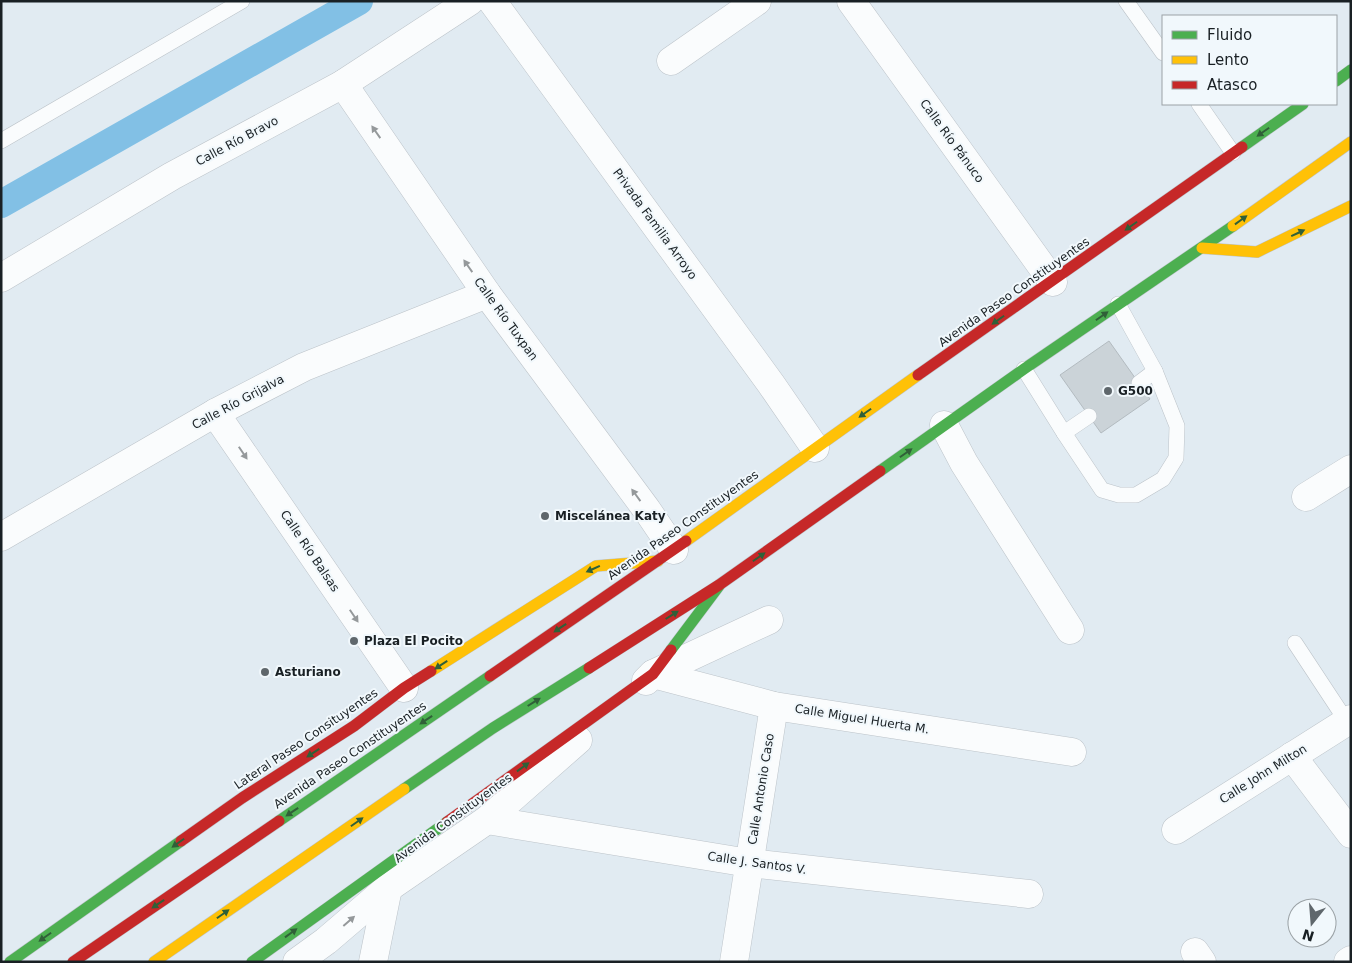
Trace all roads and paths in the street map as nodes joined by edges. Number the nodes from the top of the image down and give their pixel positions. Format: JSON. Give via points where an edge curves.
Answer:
{"nodes":[{"id":1,"x":242,"y":1,"type":"edge"},
{"id":2,"x":470,"y":1,"type":"edge"},
{"id":3,"x":492,"y":1,"type":"edge"},
{"id":4,"x":757,"y":1,"type":"edge"},
{"id":5,"x":852,"y":1,"type":"edge"},
{"id":6,"x":1126,"y":1,"type":"edge"},
{"id":7,"x":1162,"y":52,"type":"edge"},
{"id":8,"x":671,"y":62,"type":"dead end"},
{"id":9,"x":1351,"y":70,"type":"edge"},
{"id":10,"x":1337,"y":79,"type":"edge"},
{"id":11,"x":343,"y":84,"type":"junction"},
{"id":12,"x":1200,"y":105,"type":"edge"},
{"id":13,"x":1302,"y":105,"type":"edge"},
{"id":14,"x":1,"y":141,"type":"edge"},
{"id":15,"x":1351,"y":142,"type":"edge"},
{"id":16,"x":1233,"y":153,"type":"junction"},
{"id":17,"x":1351,"y":206,"type":"edge"},
{"id":18,"x":1202,"y":248,"type":"junction"},
{"id":19,"x":1,"y":278,"type":"edge"},
{"id":20,"x":1053,"y":282,"type":"junction"},
{"id":21,"x":487,"y":294,"type":"junction"},
{"id":22,"x":1118,"y":304,"type":"junction"},
{"id":23,"x":1024,"y":369,"type":"junction"},
{"id":24,"x":1155,"y":371,"type":"junction"},
{"id":25,"x":1139,"y":383,"type":"dead end"},
{"id":26,"x":215,"y":413,"type":"junction"},
{"id":27,"x":1090,"y":416,"type":"dead end"},
{"id":28,"x":944,"y":425,"type":"junction"},
{"id":29,"x":1064,"y":433,"type":"junction"},
{"id":30,"x":815,"y":448,"type":"junction"},
{"id":31,"x":1351,"y":469,"type":"edge"},
{"id":32,"x":1306,"y":497,"type":"dead end"},
{"id":33,"x":1,"y":537,"type":"edge"},
{"id":34,"x":666,"y":555,"type":"junction"},
{"id":35,"x":719,"y":585,"type":"junction"},
{"id":36,"x":769,"y":620,"type":"dead end"},
{"id":37,"x":1070,"y":630,"type":"dead end"},
{"id":38,"x":1295,"y":643,"type":"dead end"},
{"id":39,"x":654,"y":674,"type":"junction"},
{"id":40,"x":404,"y":688,"type":"junction"},
{"id":41,"x":774,"y":706,"type":"junction"},
{"id":42,"x":1349,"y":721,"type":"edge"},
{"id":43,"x":1072,"y":752,"type":"dead end"},
{"id":44,"x":1292,"y":756,"type":"junction"},
{"id":45,"x":487,"y":820,"type":"junction"},
{"id":46,"x":1176,"y":830,"type":"dead end"},
{"id":47,"x":1351,"y":834,"type":"edge"},
{"id":48,"x":749,"y":863,"type":"junction"},
{"id":49,"x":388,"y":888,"type":"junction"},
{"id":50,"x":1029,"y":894,"type":"dead end"},
{"id":51,"x":10,"y":962,"type":"edge"},
{"id":52,"x":74,"y":962,"type":"edge"},
{"id":53,"x":154,"y":962,"type":"edge"},
{"id":54,"x":252,"y":962,"type":"edge"},
{"id":55,"x":297,"y":962,"type":"edge"},
{"id":56,"x":373,"y":962,"type":"edge"},
{"id":57,"x":734,"y":962,"type":"edge"}],
"edges":[{"from":1,"to":14,"type":"lane"},
{"from":2,"to":11,"type":"street","name":"Calle Río Bravo"},
{"from":3,"to":30,"type":"street","name":"Privada Familia Arroyo"},
{"from":4,"to":8,"type":"street"},
{"from":5,"to":20,"type":"street","name":"Calle Río Pánuco"},
{"from":6,"to":7,"type":"lane"},
{"from":9,"to":10,"type":"main road"},
{"from":11,"to":19,"type":"street","name":"Calle Río Bravo","via":[[172,176]]},
{"from":21,"to":11,"type":"street","name":"Calle Río Tuxpan","one_way":true},
{"from":12,"to":16,"type":"lane"},
{"from":13,"to":16,"type":"main road","name":"Avenida Paseo Constituyentes","one_way":true},
{"from":18,"to":15,"type":"main road","one_way":true},
{"from":16,"to":20,"type":"main road","name":"Avenida Paseo Constituyentes","one_way":true},
{"from":18,"to":17,"type":"main road","one_way":true,"via":[[1257,252]]},
{"from":18,"to":22,"type":"main road"},
{"from":20,"to":30,"type":"main road","name":"Avenida Paseo Constituyentes","one_way":true},
{"from":21,"to":26,"type":"street","name":"Calle Río Grijalva","via":[[304,367]]},
{"from":34,"to":21,"type":"street","name":"Calle Río Tuxpan","one_way":true,"via":[[647,510]]},
{"from":23,"to":22,"type":"main road","one_way":true},
{"from":22,"to":24,"type":"lane"},
{"from":23,"to":28,"type":"main road"},
{"from":23,"to":29,"type":"lane"},
{"from":24,"to":25,"type":"lane"},
{"from":24,"to":29,"type":"lane","via":[[1177,426],[1176,458],[1163,479],[1136,495],[1102,490]]},
{"from":26,"to":33,"type":"street","name":"Calle Río Grijalva"},
{"from":26,"to":40,"type":"street","name":"Calle Río Balsas","one_way":true},
{"from":27,"to":29,"type":"lane"},
{"from":35,"to":28,"type":"main road","one_way":true},
{"from":28,"to":37,"type":"street","via":[[964,463]]},
{"from":30,"to":34,"type":"main road","name":"Avenida Paseo Constituyentes"},
{"from":31,"to":32,"type":"street"},
{"from":34,"to":40,"type":"main road","name":"Lateral Paseo Consituyentes","one_way":true,"via":[[596,566]]},
{"from":34,"to":52,"type":"main road","name":"Avenida Paseo Constituyentes","one_way":true},
{"from":35,"to":39,"type":"main road","name":"Avenida Constituyentes"},
{"from":53,"to":35,"type":"main road","one_way":true,"via":[[493,728]]},
{"from":36,"to":39,"type":"street"},
{"from":38,"to":42,"type":"lane"},
{"from":39,"to":41,"type":"street","name":"Calle Miguel Huerta M."},
{"from":39,"to":45,"type":"street","name":"Avenida Constituyentes"},
{"from":54,"to":39,"type":"main road","name":"Avenida Constituyentes","one_way":true},
{"from":40,"to":51,"type":"main road","name":"Lateral Paseo Consituyentes","one_way":true,"via":[[354,726],[242,798]]},
{"from":41,"to":43,"type":"street","name":"Calle Miguel Huerta M."},
{"from":41,"to":48,"type":"street","name":"Calle Antonio Caso"},
{"from":42,"to":44,"type":"street","name":"Calle John Milton"},
{"from":44,"to":46,"type":"street","name":"Calle John Milton"},
{"from":44,"to":47,"type":"street"},
{"from":45,"to":48,"type":"street","name":"Calle J. Santos V."},
{"from":45,"to":49,"type":"street","name":"Avenida Constituyentes"},
{"from":48,"to":50,"type":"street","name":"Calle J. Santos V."},
{"from":48,"to":57,"type":"street","name":"Calle Antonio Caso"},
{"from":55,"to":49,"type":"street","name":"Avenida Constituyentes","one_way":true},
{"from":49,"to":56,"type":"street"}]}
